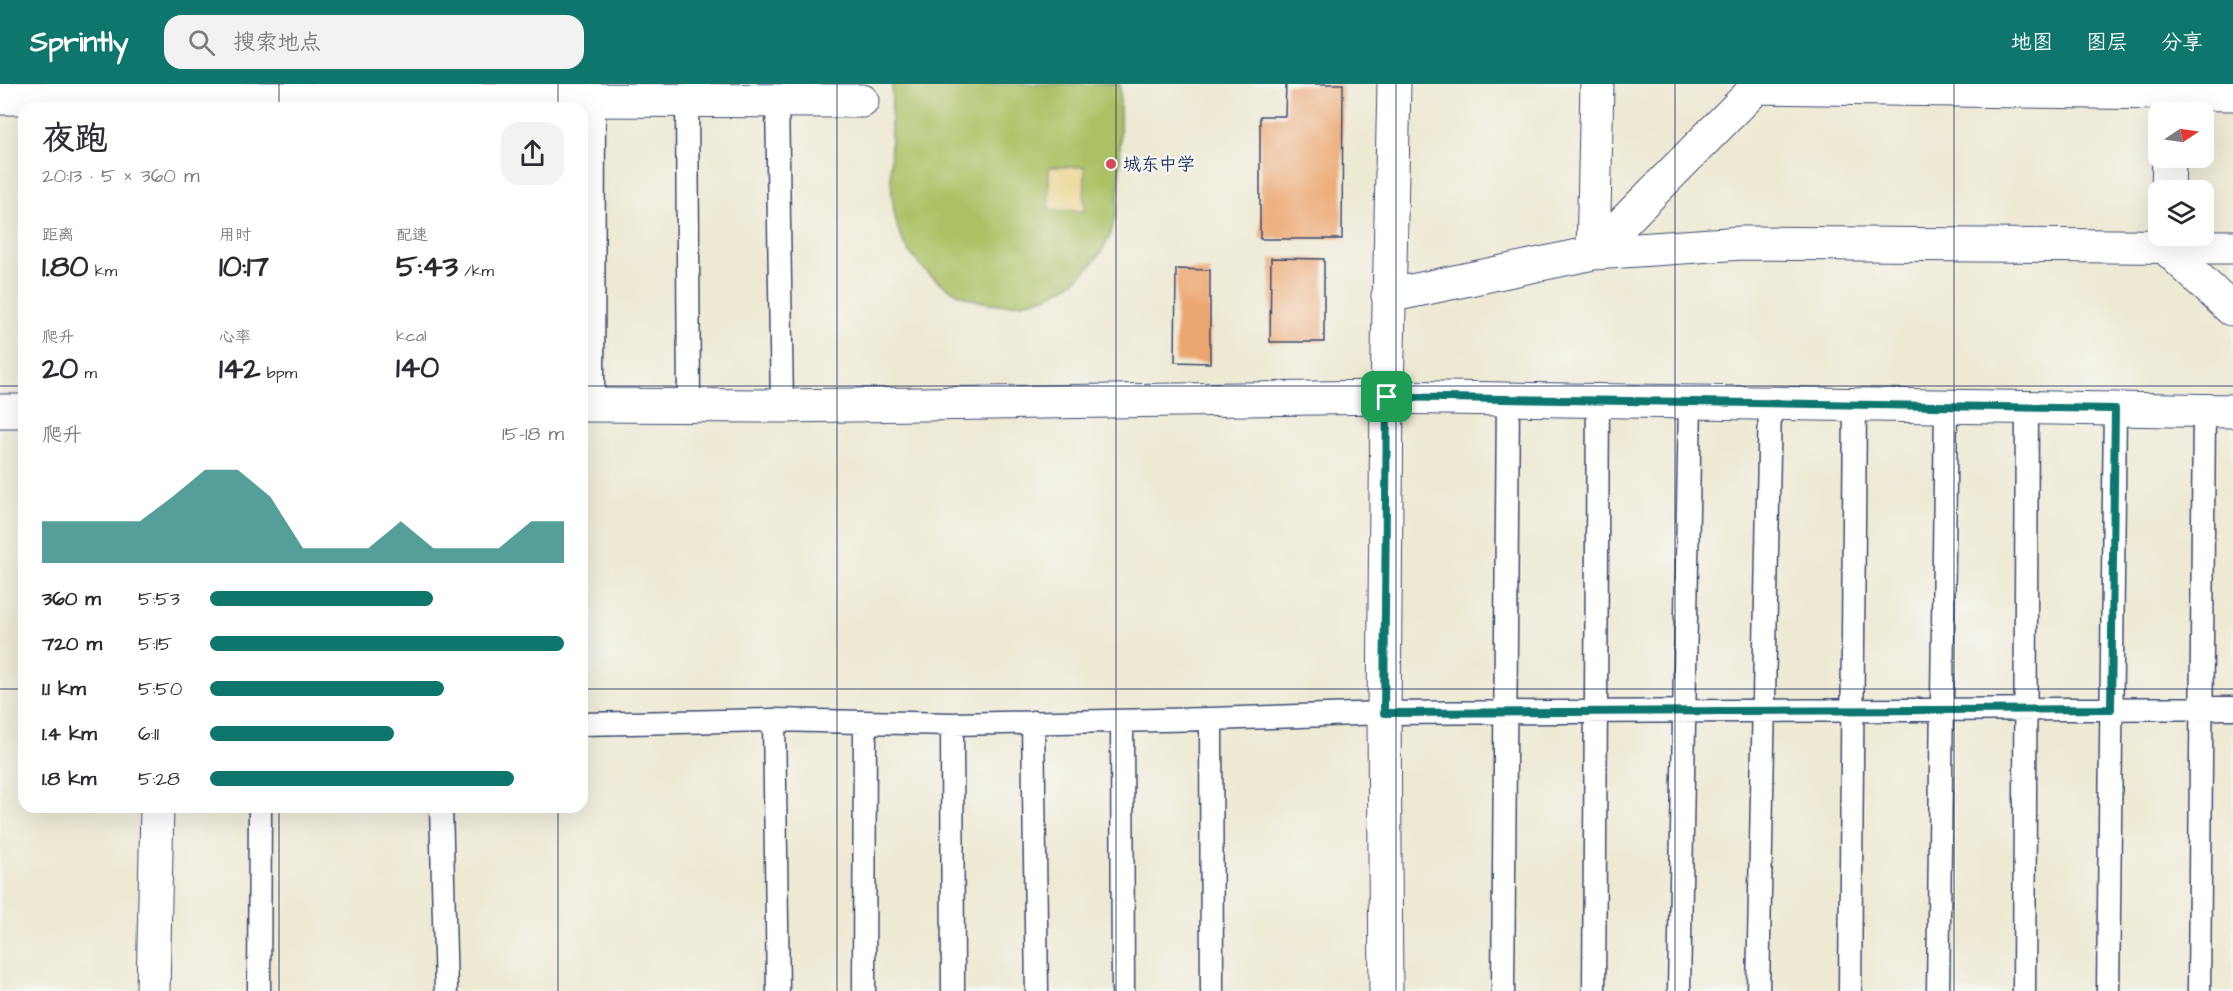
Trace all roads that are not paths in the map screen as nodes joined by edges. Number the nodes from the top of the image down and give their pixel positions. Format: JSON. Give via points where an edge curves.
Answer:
{"nodes":[{"id":1,"x":1394,"y":84,"type":"edge"},
{"id":2,"x":1597,"y":84,"type":"edge"},
{"id":3,"x":1757,"y":86,"type":"edge"},
{"id":4,"x":47,"y":91,"type":"edge"},
{"id":5,"x":351,"y":91,"type":"edge"},
{"id":6,"x":445,"y":91,"type":"edge"},
{"id":7,"x":533,"y":92,"type":"edge"},
{"id":8,"x":637,"y":92,"type":"edge"},
{"id":9,"x":2233,"y":93,"type":"edge"},
{"id":10,"x":2172,"y":96,"type":"edge"},
{"id":11,"x":168,"y":97,"type":"edge"},
{"id":12,"x":268,"y":97,"type":"edge"},
{"id":13,"x":0,"y":98,"type":"edge"},
{"id":14,"x":687,"y":99,"type":"junction"},
{"id":15,"x":594,"y":100,"type":"junction"},
{"id":16,"x":777,"y":100,"type":"junction"},
{"id":17,"x":862,"y":100,"type":"dead end"},
{"id":18,"x":2148,"y":241,"type":"edge"},
{"id":19,"x":2214,"y":245,"type":"edge"},
{"id":20,"x":2170,"y":246,"type":"edge"},
{"id":21,"x":2233,"y":247,"type":"edge"},
{"id":22,"x":1593,"y":252,"type":"junction"},
{"id":23,"x":1388,"y":296,"type":"junction"},
{"id":24,"x":2231,"y":309,"type":"dead end"},
{"id":25,"x":588,"y":361,"type":"edge"},
{"id":26,"x":1387,"y":397,"type":"junction"},
{"id":27,"x":1508,"y":399,"type":"junction"},
{"id":28,"x":1598,"y":400,"type":"junction"},
{"id":29,"x":1690,"y":402,"type":"junction"},
{"id":30,"x":1770,"y":403,"type":"junction"},
{"id":31,"x":689,"y":404,"type":"junction"},
{"id":32,"x":588,"y":405,"type":"edge"},
{"id":33,"x":1855,"y":405,"type":"junction"},
{"id":34,"x":782,"y":406,"type":"junction"},
{"id":35,"x":1946,"y":406,"type":"junction"},
{"id":36,"x":2027,"y":407,"type":"junction"},
{"id":37,"x":2115,"y":409,"type":"junction"},
{"id":38,"x":2219,"y":410,"type":"edge"},
{"id":39,"x":0,"y":411,"type":"edge"},
{"id":40,"x":18,"y":411,"type":"edge"},
{"id":41,"x":2202,"y":708,"type":"junction"},
{"id":42,"x":2233,"y":708,"type":"edge"},
{"id":43,"x":2111,"y":709,"type":"junction"},
{"id":44,"x":1852,"y":710,"type":"junction"},
{"id":45,"x":1942,"y":710,"type":"junction"},
{"id":46,"x":2026,"y":710,"type":"junction"},
{"id":47,"x":1764,"y":711,"type":"junction"},
{"id":48,"x":1596,"y":712,"type":"junction"},
{"id":49,"x":1684,"y":712,"type":"junction"},
{"id":50,"x":1384,"y":713,"type":"junction"},
{"id":51,"x":1506,"y":713,"type":"junction"},
{"id":52,"x":1211,"y":719,"type":"junction"},
{"id":53,"x":774,"y":720,"type":"junction"},
{"id":54,"x":1122,"y":721,"type":"junction"},
{"id":55,"x":1033,"y":722,"type":"junction"},
{"id":56,"x":588,"y":724,"type":"edge"},
{"id":57,"x":865,"y":724,"type":"junction"},
{"id":58,"x":952,"y":724,"type":"junction"},
{"id":59,"x":157,"y":813,"type":"edge"},
{"id":60,"x":260,"y":813,"type":"edge"},
{"id":61,"x":441,"y":813,"type":"edge"},
{"id":62,"x":153,"y":991,"type":"edge"},
{"id":63,"x":259,"y":991,"type":"edge"},
{"id":64,"x":446,"y":991,"type":"edge"},
{"id":65,"x":778,"y":991,"type":"edge"},
{"id":66,"x":864,"y":991,"type":"edge"},
{"id":67,"x":953,"y":991,"type":"edge"},
{"id":68,"x":1037,"y":991,"type":"edge"},
{"id":69,"x":1123,"y":991,"type":"edge"},
{"id":70,"x":1212,"y":991,"type":"edge"},
{"id":71,"x":1386,"y":991,"type":"edge"},
{"id":72,"x":1503,"y":991,"type":"edge"},
{"id":73,"x":1594,"y":991,"type":"edge"},
{"id":74,"x":1679,"y":991,"type":"edge"},
{"id":75,"x":1758,"y":991,"type":"edge"},
{"id":76,"x":1850,"y":991,"type":"edge"},
{"id":77,"x":1938,"y":991,"type":"edge"},
{"id":78,"x":2024,"y":991,"type":"edge"},
{"id":79,"x":2108,"y":991,"type":"edge"},
{"id":80,"x":2199,"y":991,"type":"edge"}],
"edges":[{"from":1,"to":23,"type":"street"},
{"from":2,"to":22,"type":"street"},
{"from":3,"to":10,"type":"street"},
{"from":3,"to":22,"type":"street"},
{"from":4,"to":11,"type":"street"},
{"from":4,"to":13,"type":"street"},
{"from":5,"to":6,"type":"street"},
{"from":5,"to":12,"type":"street"},
{"from":6,"to":7,"type":"street"},
{"from":7,"to":15,"type":"street"},
{"from":8,"to":14,"type":"street"},
{"from":8,"to":15,"type":"street"},
{"from":9,"to":10,"type":"street"},
{"from":11,"to":12,"type":"street"},
{"from":14,"to":16,"type":"street"},
{"from":14,"to":31,"type":"lane"},
{"from":15,"to":25,"type":"lane"},
{"from":16,"to":17,"type":"street"},
{"from":16,"to":34,"type":"lane"},
{"from":18,"to":22,"type":"street","via":[[1742,243]]},
{"from":19,"to":21,"type":"street"},
{"from":20,"to":24,"type":"street"},
{"from":22,"to":23,"type":"street"},
{"from":23,"to":26,"type":"street"},
{"from":26,"to":27,"type":"street"},
{"from":26,"to":34,"type":"street"},
{"from":26,"to":50,"type":"street"},
{"from":27,"to":28,"type":"street"},
{"from":27,"to":51,"type":"lane"},
{"from":28,"to":29,"type":"street"},
{"from":28,"to":48,"type":"lane"},
{"from":29,"to":30,"type":"street"},
{"from":29,"to":49,"type":"lane"},
{"from":30,"to":33,"type":"street"},
{"from":30,"to":47,"type":"lane"},
{"from":31,"to":32,"type":"street"},
{"from":31,"to":34,"type":"street"},
{"from":33,"to":35,"type":"street"},
{"from":33,"to":44,"type":"lane"},
{"from":35,"to":36,"type":"street"},
{"from":35,"to":45,"type":"lane"},
{"from":36,"to":37,"type":"street"},
{"from":36,"to":46,"type":"lane"},
{"from":37,"to":38,"type":"street"},
{"from":37,"to":43,"type":"lane"},
{"from":38,"to":41,"type":"lane"},
{"from":39,"to":40,"type":"street"},
{"from":41,"to":42,"type":"lane"},
{"from":41,"to":43,"type":"lane"},
{"from":41,"to":80,"type":"lane"},
{"from":43,"to":46,"type":"lane"},
{"from":43,"to":79,"type":"lane"},
{"from":44,"to":45,"type":"lane"},
{"from":44,"to":47,"type":"lane"},
{"from":44,"to":76,"type":"lane"},
{"from":45,"to":46,"type":"lane"},
{"from":45,"to":77,"type":"lane"},
{"from":46,"to":78,"type":"lane"},
{"from":47,"to":49,"type":"lane"},
{"from":47,"to":75,"type":"lane"},
{"from":48,"to":49,"type":"lane"},
{"from":48,"to":51,"type":"lane"},
{"from":48,"to":73,"type":"lane"},
{"from":49,"to":74,"type":"lane"},
{"from":50,"to":51,"type":"lane"},
{"from":50,"to":52,"type":"lane"},
{"from":50,"to":71,"type":"street"},
{"from":51,"to":72,"type":"lane"},
{"from":52,"to":54,"type":"lane"},
{"from":52,"to":70,"type":"lane"},
{"from":53,"to":56,"type":"lane"},
{"from":53,"to":57,"type":"lane"},
{"from":53,"to":65,"type":"lane"},
{"from":54,"to":55,"type":"lane"},
{"from":54,"to":69,"type":"lane"},
{"from":55,"to":58,"type":"lane"},
{"from":55,"to":68,"type":"lane"},
{"from":57,"to":58,"type":"lane"},
{"from":57,"to":66,"type":"lane"},
{"from":58,"to":67,"type":"lane"},
{"from":59,"to":62,"type":"street"},
{"from":60,"to":63,"type":"lane"},
{"from":61,"to":64,"type":"lane"}]}
